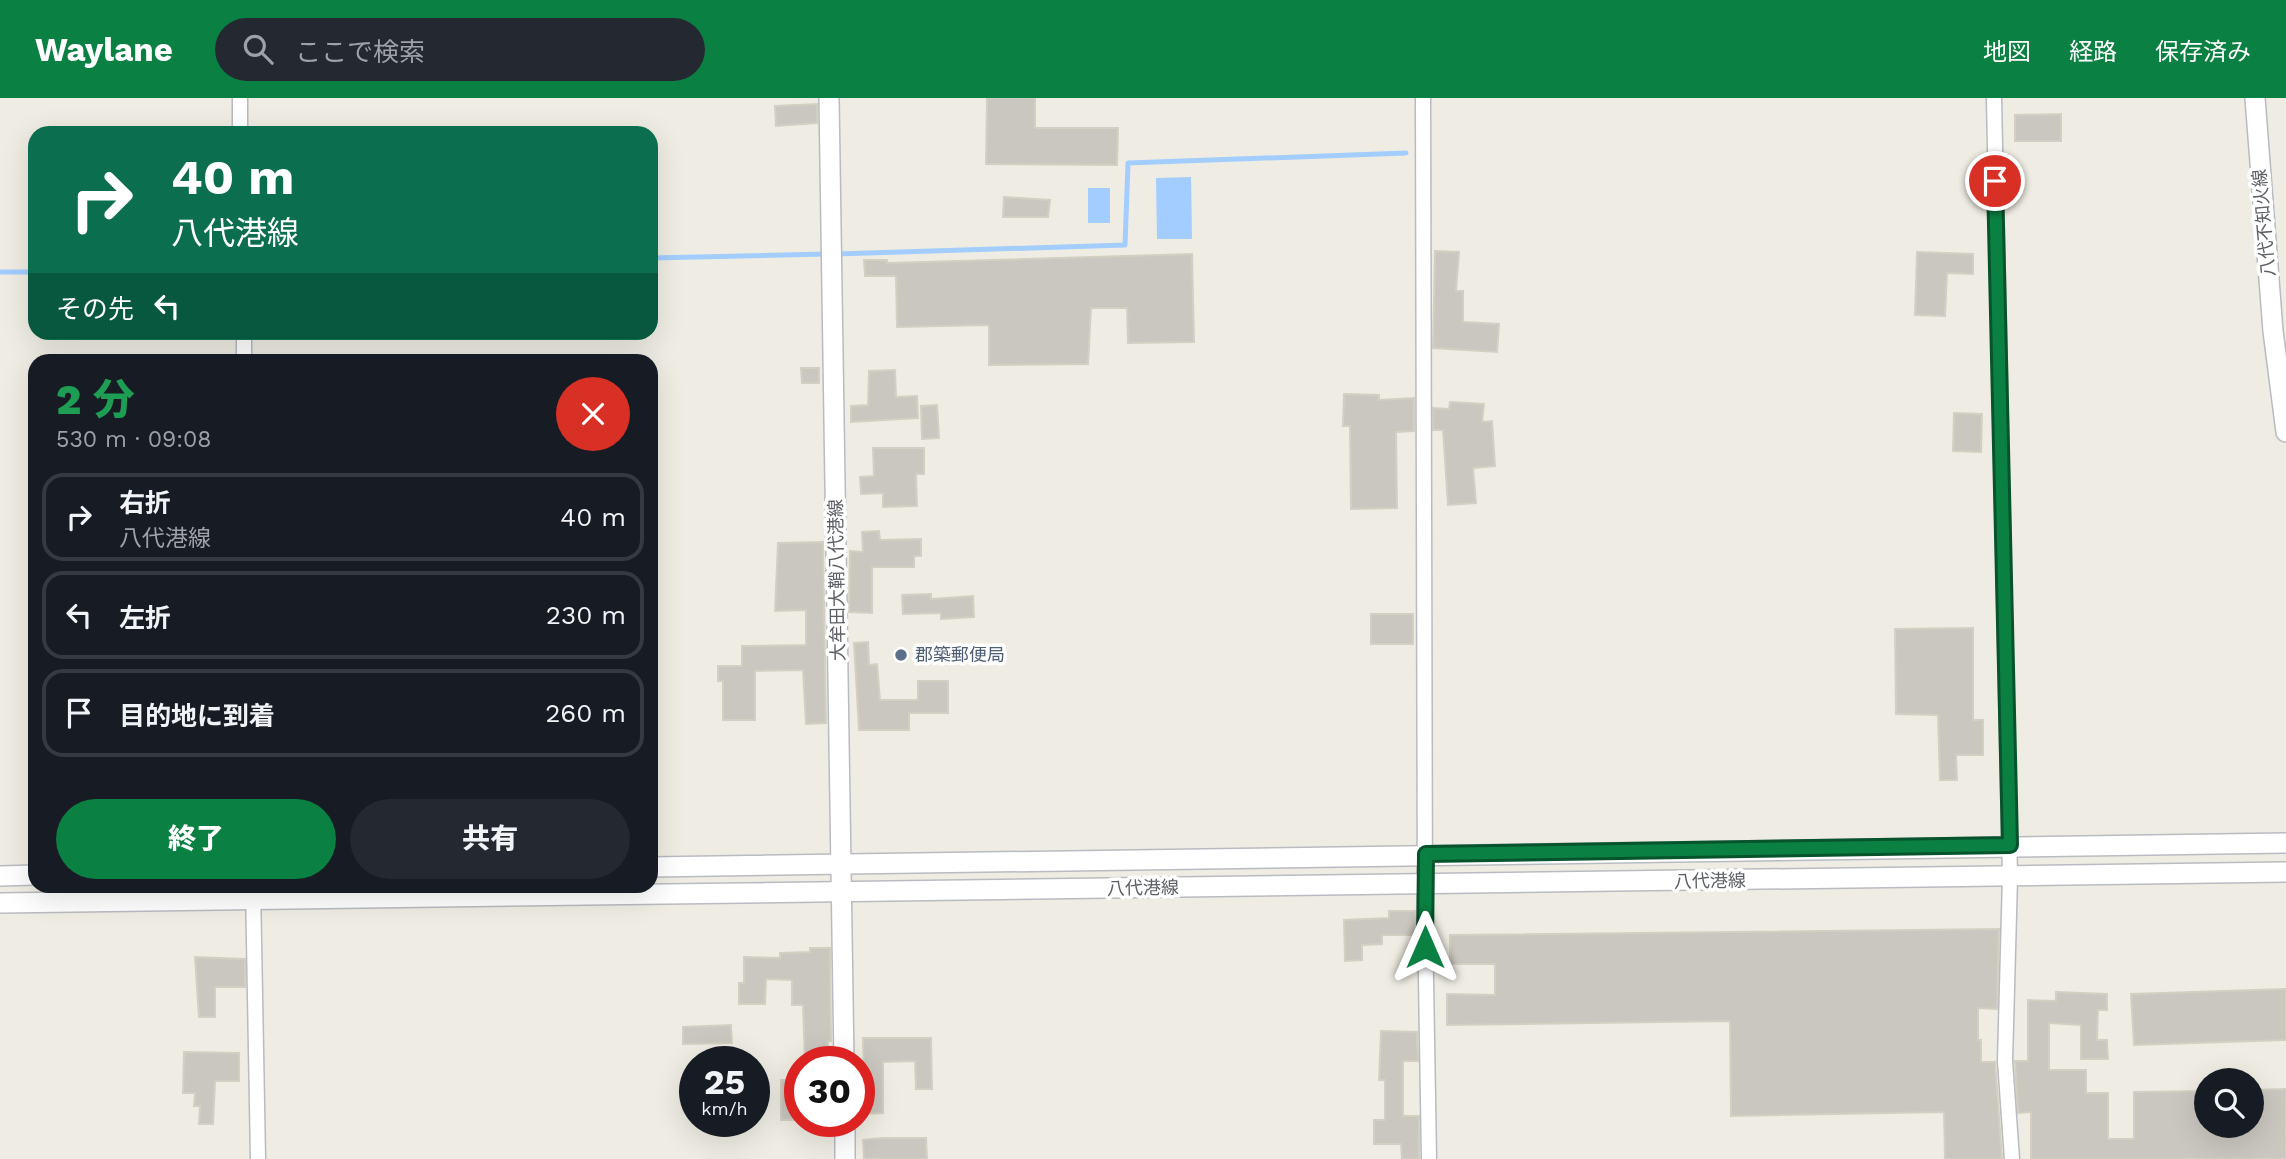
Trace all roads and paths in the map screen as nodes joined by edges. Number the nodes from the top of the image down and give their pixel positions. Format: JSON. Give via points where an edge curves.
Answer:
{"nodes":[{"id":1,"x":240,"y":98,"type":"edge"},
{"id":2,"x":829,"y":98,"type":"edge"},
{"id":3,"x":1423,"y":98,"type":"edge"},
{"id":4,"x":1994,"y":98,"type":"edge"},
{"id":5,"x":2255,"y":98,"type":"edge"},
{"id":6,"x":240,"y":126,"type":"edge"},
{"id":7,"x":2286,"y":430,"type":"edge"},
{"id":8,"x":2286,"y":842,"type":"edge"},
{"id":9,"x":2010,"y":845,"type":"junction"},
{"id":10,"x":1426,"y":854,"type":"junction"},
{"id":11,"x":842,"y":864,"type":"junction"},
{"id":12,"x":658,"y":867,"type":"edge"},
{"id":13,"x":2286,"y":872,"type":"edge"},
{"id":14,"x":28,"y":875,"type":"edge"},
{"id":15,"x":0,"y":876,"type":"edge"},
{"id":16,"x":2010,"y":877,"type":"junction"},
{"id":17,"x":1426,"y":884,"type":"junction"},
{"id":18,"x":658,"y":892,"type":"edge"},
{"id":19,"x":841,"y":892,"type":"junction"},
{"id":20,"x":253,"y":893,"type":"edge"},
{"id":21,"x":0,"y":903,"type":"edge"},
{"id":22,"x":844,"y":1046,"type":"edge"},
{"id":23,"x":845,"y":1137,"type":"edge"},
{"id":24,"x":258,"y":1159,"type":"edge"},
{"id":25,"x":845,"y":1159,"type":"edge"},
{"id":26,"x":1429,"y":1159,"type":"edge"},
{"id":27,"x":2012,"y":1159,"type":"edge"}],
"edges":[{"from":1,"to":6,"type":"street"},
{"from":2,"to":11,"type":"main road","name":"大牟田大鞘八代港線"},
{"from":3,"to":10,"type":"street"},
{"from":4,"to":9,"type":"street"},
{"from":5,"to":7,"type":"main road","name":"八代不知火線","via":[[2273,331]]},
{"from":8,"to":9,"type":"main road","name":"八代港線"},
{"from":9,"to":10,"type":"main road","name":"八代港線"},
{"from":9,"to":16,"type":"street"},
{"from":10,"to":11,"type":"main road","name":"八代港線"},
{"from":10,"to":17,"type":"street"},
{"from":11,"to":12,"type":"main road","name":"八代港線"},
{"from":11,"to":19,"type":"main road","name":"大牟田大鞘八代港線"},
{"from":13,"to":16,"type":"main road","name":"八代港線"},
{"from":14,"to":15,"type":"main road"},
{"from":16,"to":17,"type":"main road","name":"八代港線"},
{"from":16,"to":27,"type":"street","via":[[2005,1061]]},
{"from":17,"to":19,"type":"main road","name":"八代港線"},
{"from":17,"to":26,"type":"street"},
{"from":18,"to":19,"type":"main road","name":"八代港線"},
{"from":19,"to":22,"type":"main road","name":"大牟田大鞘八代港線"},
{"from":20,"to":21,"type":"main road","name":"八代港線"},
{"from":20,"to":24,"type":"street"},
{"from":23,"to":25,"type":"main road"}]}
